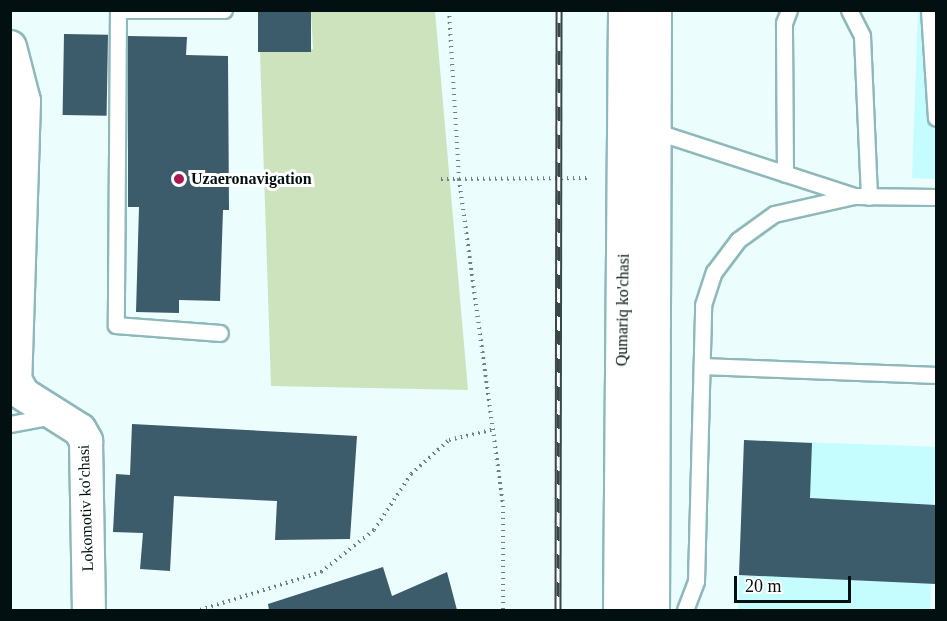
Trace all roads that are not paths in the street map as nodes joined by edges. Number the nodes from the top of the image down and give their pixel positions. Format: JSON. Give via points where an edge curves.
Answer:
{"nodes":[{"id":1,"x":118,"y":10,"type":"edge"},
{"id":2,"x":224,"y":10,"type":"edge"},
{"id":3,"x":625,"y":10,"type":"edge"},
{"id":4,"x":654,"y":10,"type":"edge"},
{"id":5,"x":789,"y":10,"type":"edge"},
{"id":6,"x":849,"y":10,"type":"edge"},
{"id":7,"x":929,"y":10,"type":"edge"},
{"id":8,"x":10,"y":47,"type":"edge"},
{"id":9,"x":936,"y":118,"type":"edge"},
{"id":10,"x":654,"y":131,"type":"junction"},
{"id":11,"x":785,"y":174,"type":"junction"},
{"id":12,"x":862,"y":196,"type":"junction"},
{"id":13,"x":936,"y":197,"type":"edge"},
{"id":14,"x":220,"y":333,"type":"dead end"},
{"id":15,"x":702,"y":366,"type":"junction"},
{"id":16,"x":936,"y":375,"type":"edge"},
{"id":17,"x":56,"y":415,"type":"junction"},
{"id":18,"x":10,"y":424,"type":"edge"},
{"id":19,"x":89,"y":610,"type":"edge"},
{"id":20,"x":620,"y":610,"type":"edge"},
{"id":21,"x":652,"y":610,"type":"edge"},
{"id":22,"x":685,"y":610,"type":"edge"}],
"edges":[{"from":1,"to":2,"type":"lane"},
{"from":1,"to":14,"type":"lane","via":[[116,325]]},
{"from":3,"to":20,"type":"main road","name":"Qumariq ko'chasi"},
{"from":4,"to":10,"type":"main road","name":"Qumariq ko'chasi"},
{"from":5,"to":11,"type":"lane","via":[[784,23]]},
{"from":6,"to":12,"type":"lane","via":[[862,36]]},
{"from":7,"to":9,"type":"lane"},
{"from":8,"to":17,"type":"street","name":"Lokomotiv ko'chasi","via":[[24,101],[15,380],[23,394]]},
{"from":10,"to":11,"type":"lane"},
{"from":10,"to":21,"type":"main road","name":"Qumariq ko'chasi"},
{"from":11,"to":12,"type":"lane"},
{"from":12,"to":13,"type":"lane"},
{"from":12,"to":15,"type":"lane","via":[[774,214],[738,240],[714,272],[703,305]]},
{"from":15,"to":16,"type":"lane"},
{"from":15,"to":22,"type":"lane","via":[[696,581]]},
{"from":17,"to":18,"type":"lane"},
{"from":17,"to":19,"type":"street","name":"Lokomotiv ko'chasi","via":[[80,430],[86,441]]}]}
